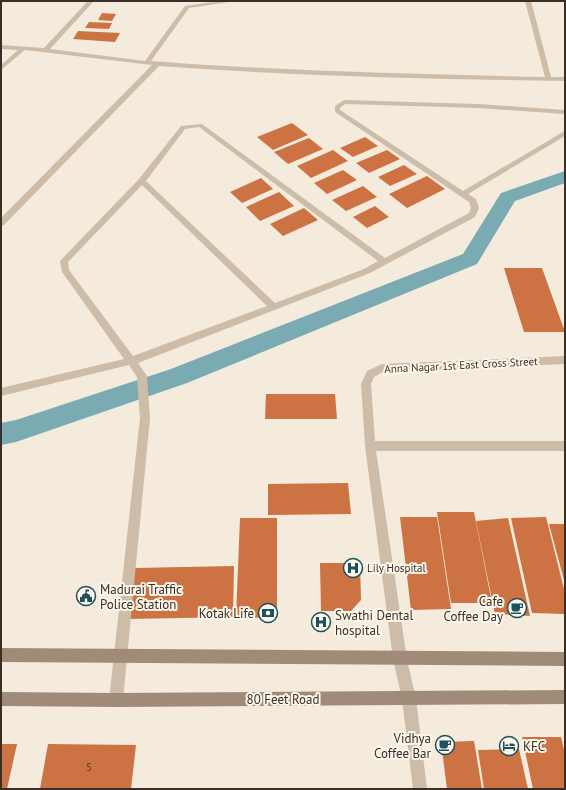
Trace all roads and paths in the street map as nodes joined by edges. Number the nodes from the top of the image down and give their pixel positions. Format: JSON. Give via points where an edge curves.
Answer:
{"nodes":[{"id":1,"x":91,"y":1,"type":"edge"},
{"id":2,"x":232,"y":1,"type":"edge"},
{"id":3,"x":528,"y":1,"type":"edge"},
{"id":4,"x":1,"y":47,"type":"edge"},
{"id":5,"x":23,"y":49,"type":"junction"},
{"id":6,"x":46,"y":50,"type":"junction"},
{"id":7,"x":147,"y":63,"type":"junction"},
{"id":8,"x":158,"y":63,"type":"junction"},
{"id":9,"x":1,"y":68,"type":"edge"},
{"id":10,"x":548,"y":78,"type":"junction"},
{"id":11,"x":565,"y":79,"type":"edge"},
{"id":12,"x":565,"y":112,"type":"edge"},
{"id":13,"x":565,"y":134,"type":"edge"},
{"id":14,"x":142,"y":181,"type":"junction"},
{"id":15,"x":463,"y":194,"type":"junction"},
{"id":16,"x":1,"y":223,"type":"edge"},
{"id":17,"x":384,"y":261,"type":"junction"},
{"id":18,"x":272,"y":306,"type":"junction"},
{"id":19,"x":565,"y":360,"type":"edge"},
{"id":20,"x":131,"y":361,"type":"junction"},
{"id":21,"x":1,"y":392,"type":"edge"},
{"id":22,"x":370,"y":446,"type":"junction"},
{"id":23,"x":565,"y":446,"type":"edge"},
{"id":24,"x":1,"y":654,"type":"edge"},
{"id":25,"x":120,"y":656,"type":"junction"},
{"id":26,"x":400,"y":658,"type":"junction"},
{"id":27,"x":565,"y":659,"type":"edge"},
{"id":28,"x":565,"y":697,"type":"edge"},
{"id":29,"x":1,"y":699,"type":"edge"},
{"id":30,"x":409,"y":699,"type":"junction"},
{"id":31,"x":116,"y":700,"type":"junction"},
{"id":32,"x":420,"y":789,"type":"edge"}],
"edges":[{"from":1,"to":6,"type":"street"},
{"from":2,"to":7,"type":"street","via":[[187,7]]},
{"from":3,"to":10,"type":"street"},
{"from":4,"to":5,"type":"street"},
{"from":5,"to":6,"type":"street"},
{"from":5,"to":9,"type":"street"},
{"from":6,"to":7,"type":"street"},
{"from":7,"to":8,"type":"street"},
{"from":8,"to":10,"type":"street","via":[[229,69]]},
{"from":8,"to":16,"type":"street"},
{"from":10,"to":11,"type":"street"},
{"from":12,"to":15,"type":"street","via":[[478,106],[344,102],[337,107],[337,111]]},
{"from":13,"to":15,"type":"street"},
{"from":14,"to":17,"type":"street","via":[[183,127],[200,125]]},
{"from":14,"to":18,"type":"street"},
{"from":14,"to":20,"type":"street","via":[[64,261],[65,270]]},
{"from":15,"to":17,"type":"street","via":[[474,201],[472,215]]},
{"from":17,"to":18,"type":"street","via":[[367,271]]},
{"from":18,"to":20,"type":"street"},
{"from":19,"to":22,"type":"street","name":"Anna Nagar 1st East Cross Street","via":[[382,368],[370,374],[366,384]]},
{"from":20,"to":21,"type":"street"},
{"from":20,"to":25,"type":"street","via":[[142,376],[146,418]]},
{"from":22,"to":23,"type":"street"},
{"from":22,"to":26,"type":"street","name":"Anna Nagar 1st East Cross Street"},
{"from":24,"to":25,"type":"main road"},
{"from":25,"to":26,"type":"main road"},
{"from":25,"to":31,"type":"street"},
{"from":26,"to":27,"type":"main road"},
{"from":26,"to":30,"type":"street","name":"Anna Nagar 1st East Cross Street"},
{"from":28,"to":30,"type":"main road","name":"80 Feet Road"},
{"from":29,"to":31,"type":"main road","name":"80 Feet Road"},
{"from":30,"to":31,"type":"main road","name":"80 Feet Road"},
{"from":30,"to":32,"type":"street","name":"Anna Nagar 1st East Cross Street"}]}
